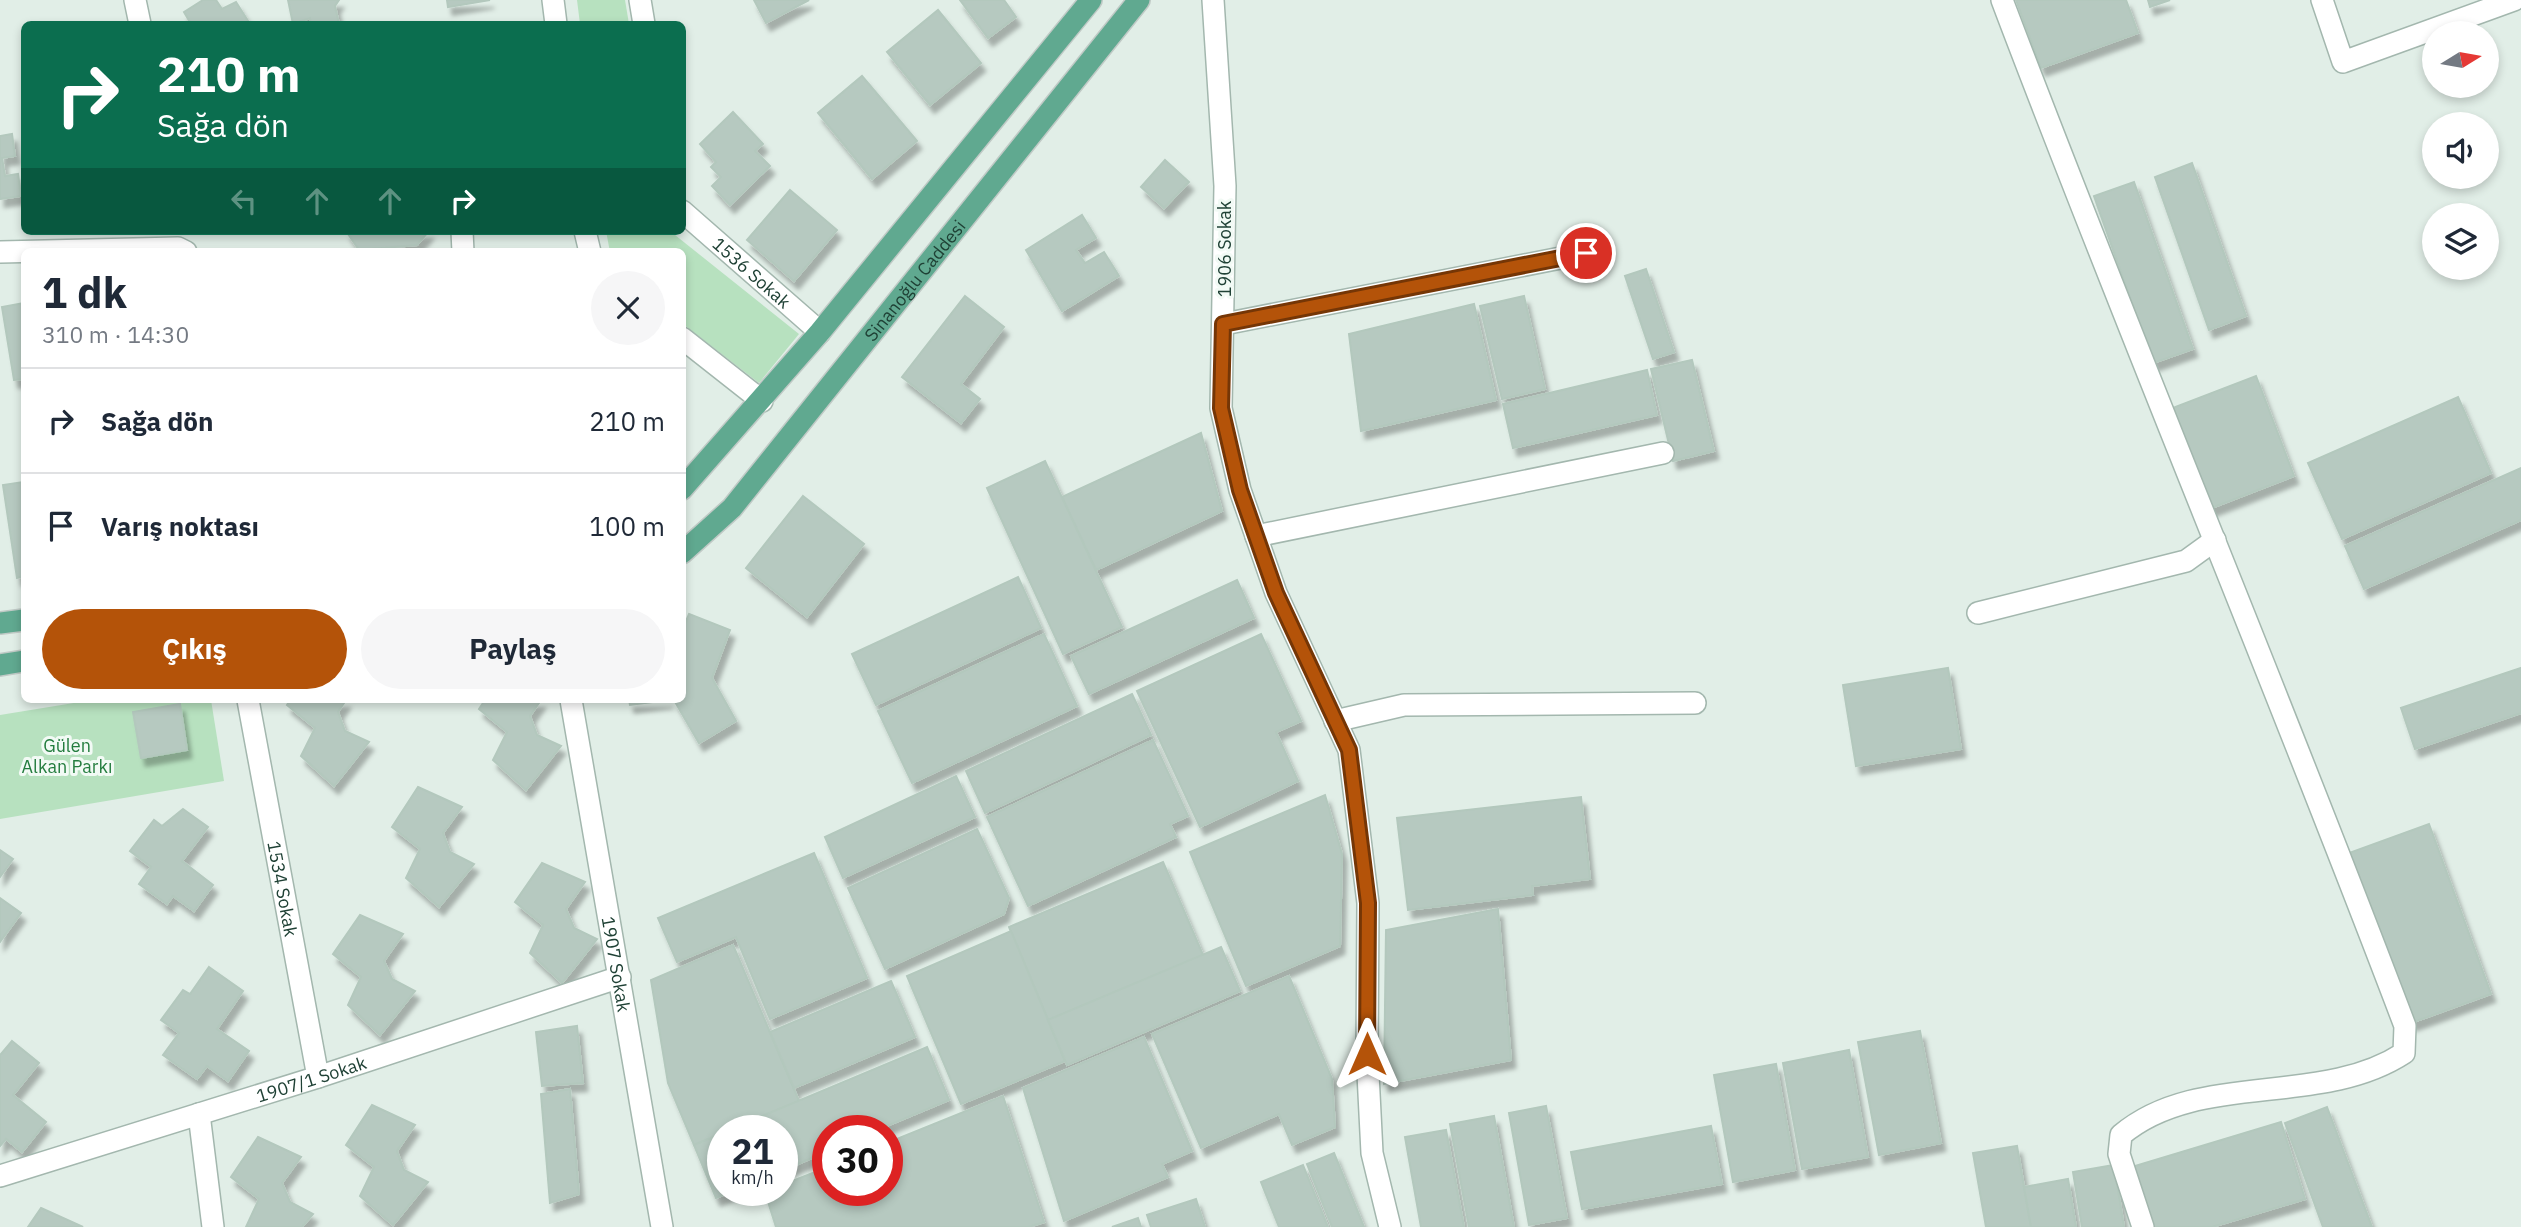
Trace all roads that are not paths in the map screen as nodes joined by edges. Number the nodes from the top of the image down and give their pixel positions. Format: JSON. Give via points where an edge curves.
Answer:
{"nodes":[{"id":1,"x":135,"y":0,"type":"edge"},
{"id":2,"x":553,"y":0,"type":"edge"},
{"id":3,"x":640,"y":0,"type":"edge"},
{"id":4,"x":1091,"y":0,"type":"edge"},
{"id":5,"x":1139,"y":0,"type":"edge"},
{"id":6,"x":1213,"y":0,"type":"edge"},
{"id":7,"x":2002,"y":0,"type":"edge"},
{"id":8,"x":2322,"y":0,"type":"edge"},
{"id":9,"x":2514,"y":0,"type":"edge"},
{"id":10,"x":139,"y":21,"type":"edge"},
{"id":11,"x":556,"y":21,"type":"edge"},
{"id":12,"x":644,"y":21,"type":"edge"},
{"id":13,"x":686,"y":215,"type":"edge"},
{"id":14,"x":180,"y":246,"type":"edge"},
{"id":15,"x":120,"y":248,"type":"edge"},
{"id":16,"x":21,"y":251,"type":"edge"},
{"id":17,"x":0,"y":252,"type":"edge"},
{"id":18,"x":1586,"y":253,"type":"dead end"},
{"id":19,"x":1223,"y":324,"type":"junction"},
{"id":20,"x":820,"y":332,"type":"junction"},
{"id":21,"x":686,"y":341,"type":"edge"},
{"id":22,"x":762,"y":401,"type":"junction"},
{"id":23,"x":1663,"y":453,"type":"dead end"},
{"id":24,"x":686,"y":485,"type":"edge"},
{"id":25,"x":1256,"y":536,"type":"junction"},
{"id":26,"x":2215,"y":540,"type":"junction"},
{"id":27,"x":686,"y":548,"type":"edge"},
{"id":28,"x":1978,"y":613,"type":"dead end"},
{"id":29,"x":21,"y":620,"type":"edge"},
{"id":30,"x":0,"y":623,"type":"edge"},
{"id":31,"x":21,"y":662,"type":"edge"},
{"id":32,"x":0,"y":665,"type":"edge"},
{"id":33,"x":1695,"y":702,"type":"dead end"},
{"id":34,"x":249,"y":703,"type":"edge"},
{"id":35,"x":573,"y":703,"type":"edge"},
{"id":36,"x":1335,"y":721,"type":"junction"},
{"id":37,"x":620,"y":977,"type":"junction"},
{"id":38,"x":318,"y":1077,"type":"junction"},
{"id":39,"x":199,"y":1114,"type":"junction"},
{"id":40,"x":0,"y":1176,"type":"edge"},
{"id":41,"x":212,"y":1227,"type":"edge"},
{"id":42,"x":662,"y":1227,"type":"edge"},
{"id":43,"x":1390,"y":1227,"type":"edge"},
{"id":44,"x":2143,"y":1227,"type":"edge"}],
"edges":[{"from":1,"to":10,"type":"street"},
{"from":2,"to":11,"type":"street"},
{"from":3,"to":12,"type":"street"},
{"from":4,"to":20,"type":"main road"},
{"from":5,"to":27,"type":"main road","name":"Si̇nanoğlu Caddesi","via":[[732,508]]},
{"from":6,"to":19,"type":"street","name":"1906 Sokak","via":[[1225,186]]},
{"from":7,"to":26,"type":"street"},
{"from":8,"to":9,"type":"street","via":[[2343,62]]},
{"from":13,"to":20,"type":"street","name":"1536 Sokak"},
{"from":14,"to":15,"type":"street"},
{"from":16,"to":17,"type":"street"},
{"from":18,"to":19,"type":"street"},
{"from":19,"to":25,"type":"street","name":"1906 Sokak","via":[[1221,408]]},
{"from":20,"to":22,"type":"main road"},
{"from":21,"to":22,"type":"street"},
{"from":22,"to":24,"type":"main road"},
{"from":23,"to":25,"type":"street"},
{"from":25,"to":36,"type":"street","name":"1906 Sokak","via":[[1276,593]]},
{"from":26,"to":28,"type":"street","via":[[2186,561]]},
{"from":26,"to":44,"type":"street","via":[[2405,1026],[2404,1054],[2383,1068],[2339,1082],[2179,1105],[2141,1118],[2121,1135],[2119,1154]]},
{"from":29,"to":30,"type":"main road"},
{"from":31,"to":32,"type":"main road"},
{"from":33,"to":36,"type":"street","via":[[1404,705]]},
{"from":34,"to":38,"type":"street","name":"1534 Sokak"},
{"from":35,"to":37,"type":"street","name":"1907 Sokak"},
{"from":36,"to":43,"type":"street","name":"1906 Sokak","via":[[1349,750],[1368,903],[1372,1153]]},
{"from":37,"to":38,"type":"street","name":"1907/1 Sokak"},
{"from":37,"to":42,"type":"street","name":"1907 Sokak"},
{"from":38,"to":39,"type":"street","name":"1907/1 Sokak"},
{"from":39,"to":40,"type":"street","name":"1907/1 Sokak"},
{"from":39,"to":41,"type":"street"}]}
